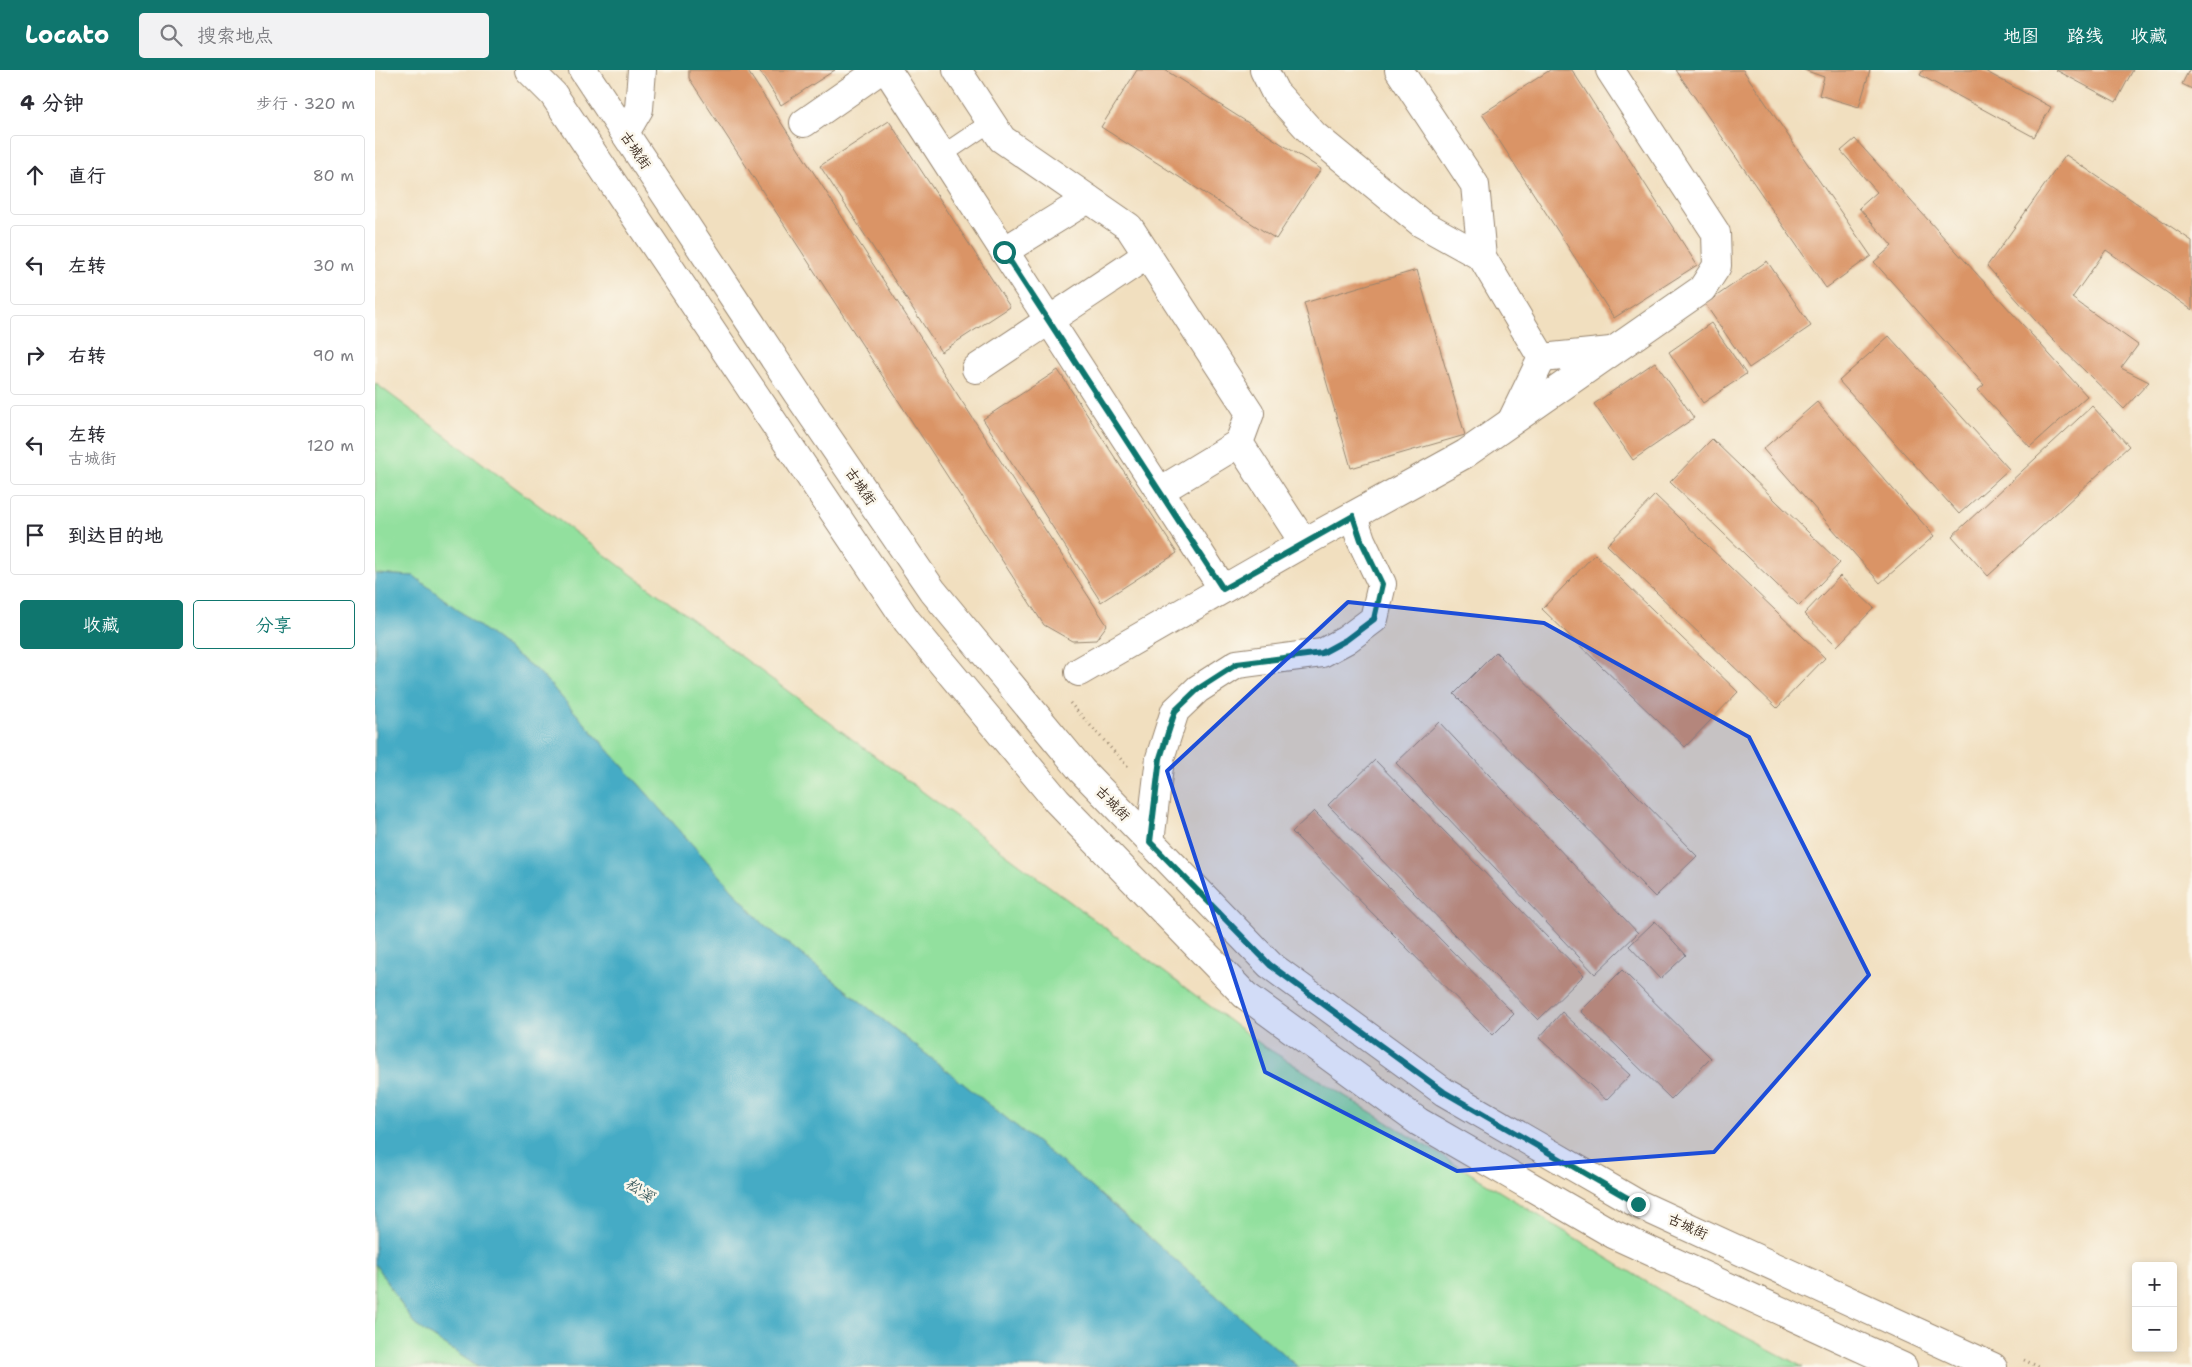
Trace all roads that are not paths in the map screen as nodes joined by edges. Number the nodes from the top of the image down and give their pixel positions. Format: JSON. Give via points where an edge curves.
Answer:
{"nodes":[{"id":1,"x":529,"y":70,"type":"edge"},
{"id":2,"x":583,"y":70,"type":"edge"},
{"id":3,"x":642,"y":70,"type":"edge"},
{"id":4,"x":881,"y":70,"type":"edge"},
{"id":5,"x":887,"y":70,"type":"edge"},
{"id":6,"x":957,"y":70,"type":"edge"},
{"id":7,"x":1264,"y":70,"type":"edge"},
{"id":8,"x":1399,"y":70,"type":"edge"},
{"id":9,"x":1610,"y":70,"type":"edge"},
{"id":10,"x":991,"y":122,"type":"junction"},
{"id":11,"x":804,"y":123,"type":"dead end"},
{"id":12,"x":625,"y":133,"type":"junction"},
{"id":13,"x":942,"y":155,"type":"junction"},
{"id":14,"x":1088,"y":199,"type":"junction"},
{"id":15,"x":1004,"y":252,"type":"junction"},
{"id":16,"x":1147,"y":255,"type":"junction"},
{"id":17,"x":1482,"y":257,"type":"junction"},
{"id":18,"x":1049,"y":320,"type":"junction"},
{"id":19,"x":1613,"y":351,"type":"junction"},
{"id":20,"x":1542,"y":358,"type":"junction"},
{"id":21,"x":976,"y":369,"type":"dead end"},
{"id":22,"x":1511,"y":422,"type":"junction"},
{"id":23,"x":1239,"y":443,"type":"junction"},
{"id":24,"x":1160,"y":491,"type":"junction"},
{"id":25,"x":1353,"y":516,"type":"junction"},
{"id":26,"x":1304,"y":543,"type":"junction"},
{"id":27,"x":1223,"y":589,"type":"junction"},
{"id":28,"x":1079,"y":672,"type":"dead end"},
{"id":29,"x":1150,"y":842,"type":"junction"},
{"id":30,"x":1903,"y":1367,"type":"edge"},
{"id":31,"x":1993,"y":1367,"type":"edge"}],
"edges":[{"from":1,"to":30,"type":"street","via":[[553,94],[907,621],[1057,801],[1245,995],[1419,1122],[1613,1234]]},
{"from":2,"to":12,"type":"street","name":"古城街"},
{"from":3,"to":12,"type":"street","via":[[639,109]]},
{"from":4,"to":11,"type":"street"},
{"from":5,"to":13,"type":"street"},
{"from":6,"to":10,"type":"street"},
{"from":7,"to":17,"type":"street","via":[[1275,92],[1314,135],[1421,223]]},
{"from":8,"to":17,"type":"street","via":[[1475,185]]},
{"from":9,"to":19,"type":"street","via":[[1716,233],[1717,241],[1717,266],[1702,289]]},
{"from":10,"to":13,"type":"lane"},
{"from":10,"to":14,"type":"street","via":[[1002,139]]},
{"from":12,"to":29,"type":"street","name":"古城街","via":[[932,590],[1082,771]]},
{"from":13,"to":15,"type":"street"},
{"from":14,"to":15,"type":"street"},
{"from":14,"to":16,"type":"street","via":[[1129,227]]},
{"from":15,"to":18,"type":"street"},
{"from":16,"to":18,"type":"street"},
{"from":16,"to":23,"type":"street","via":[[1250,413]]},
{"from":17,"to":20,"type":"street"},
{"from":18,"to":21,"type":"street"},
{"from":18,"to":24,"type":"street"},
{"from":19,"to":20,"type":"street"},
{"from":19,"to":22,"type":"street"},
{"from":20,"to":22,"type":"street"},
{"from":22,"to":25,"type":"street","via":[[1465,454]]},
{"from":23,"to":24,"type":"street"},
{"from":23,"to":26,"type":"street"},
{"from":24,"to":27,"type":"street"},
{"from":25,"to":26,"type":"street"},
{"from":25,"to":29,"type":"street","via":[[1382,584],[1374,619],[1322,653],[1237,664],[1198,689],[1175,711],[1160,758]]},
{"from":26,"to":27,"type":"street"},
{"from":27,"to":28,"type":"street"},
{"from":29,"to":31,"type":"street","name":"古城街","via":[[1270,965],[1444,1092],[1638,1204]]}]}
